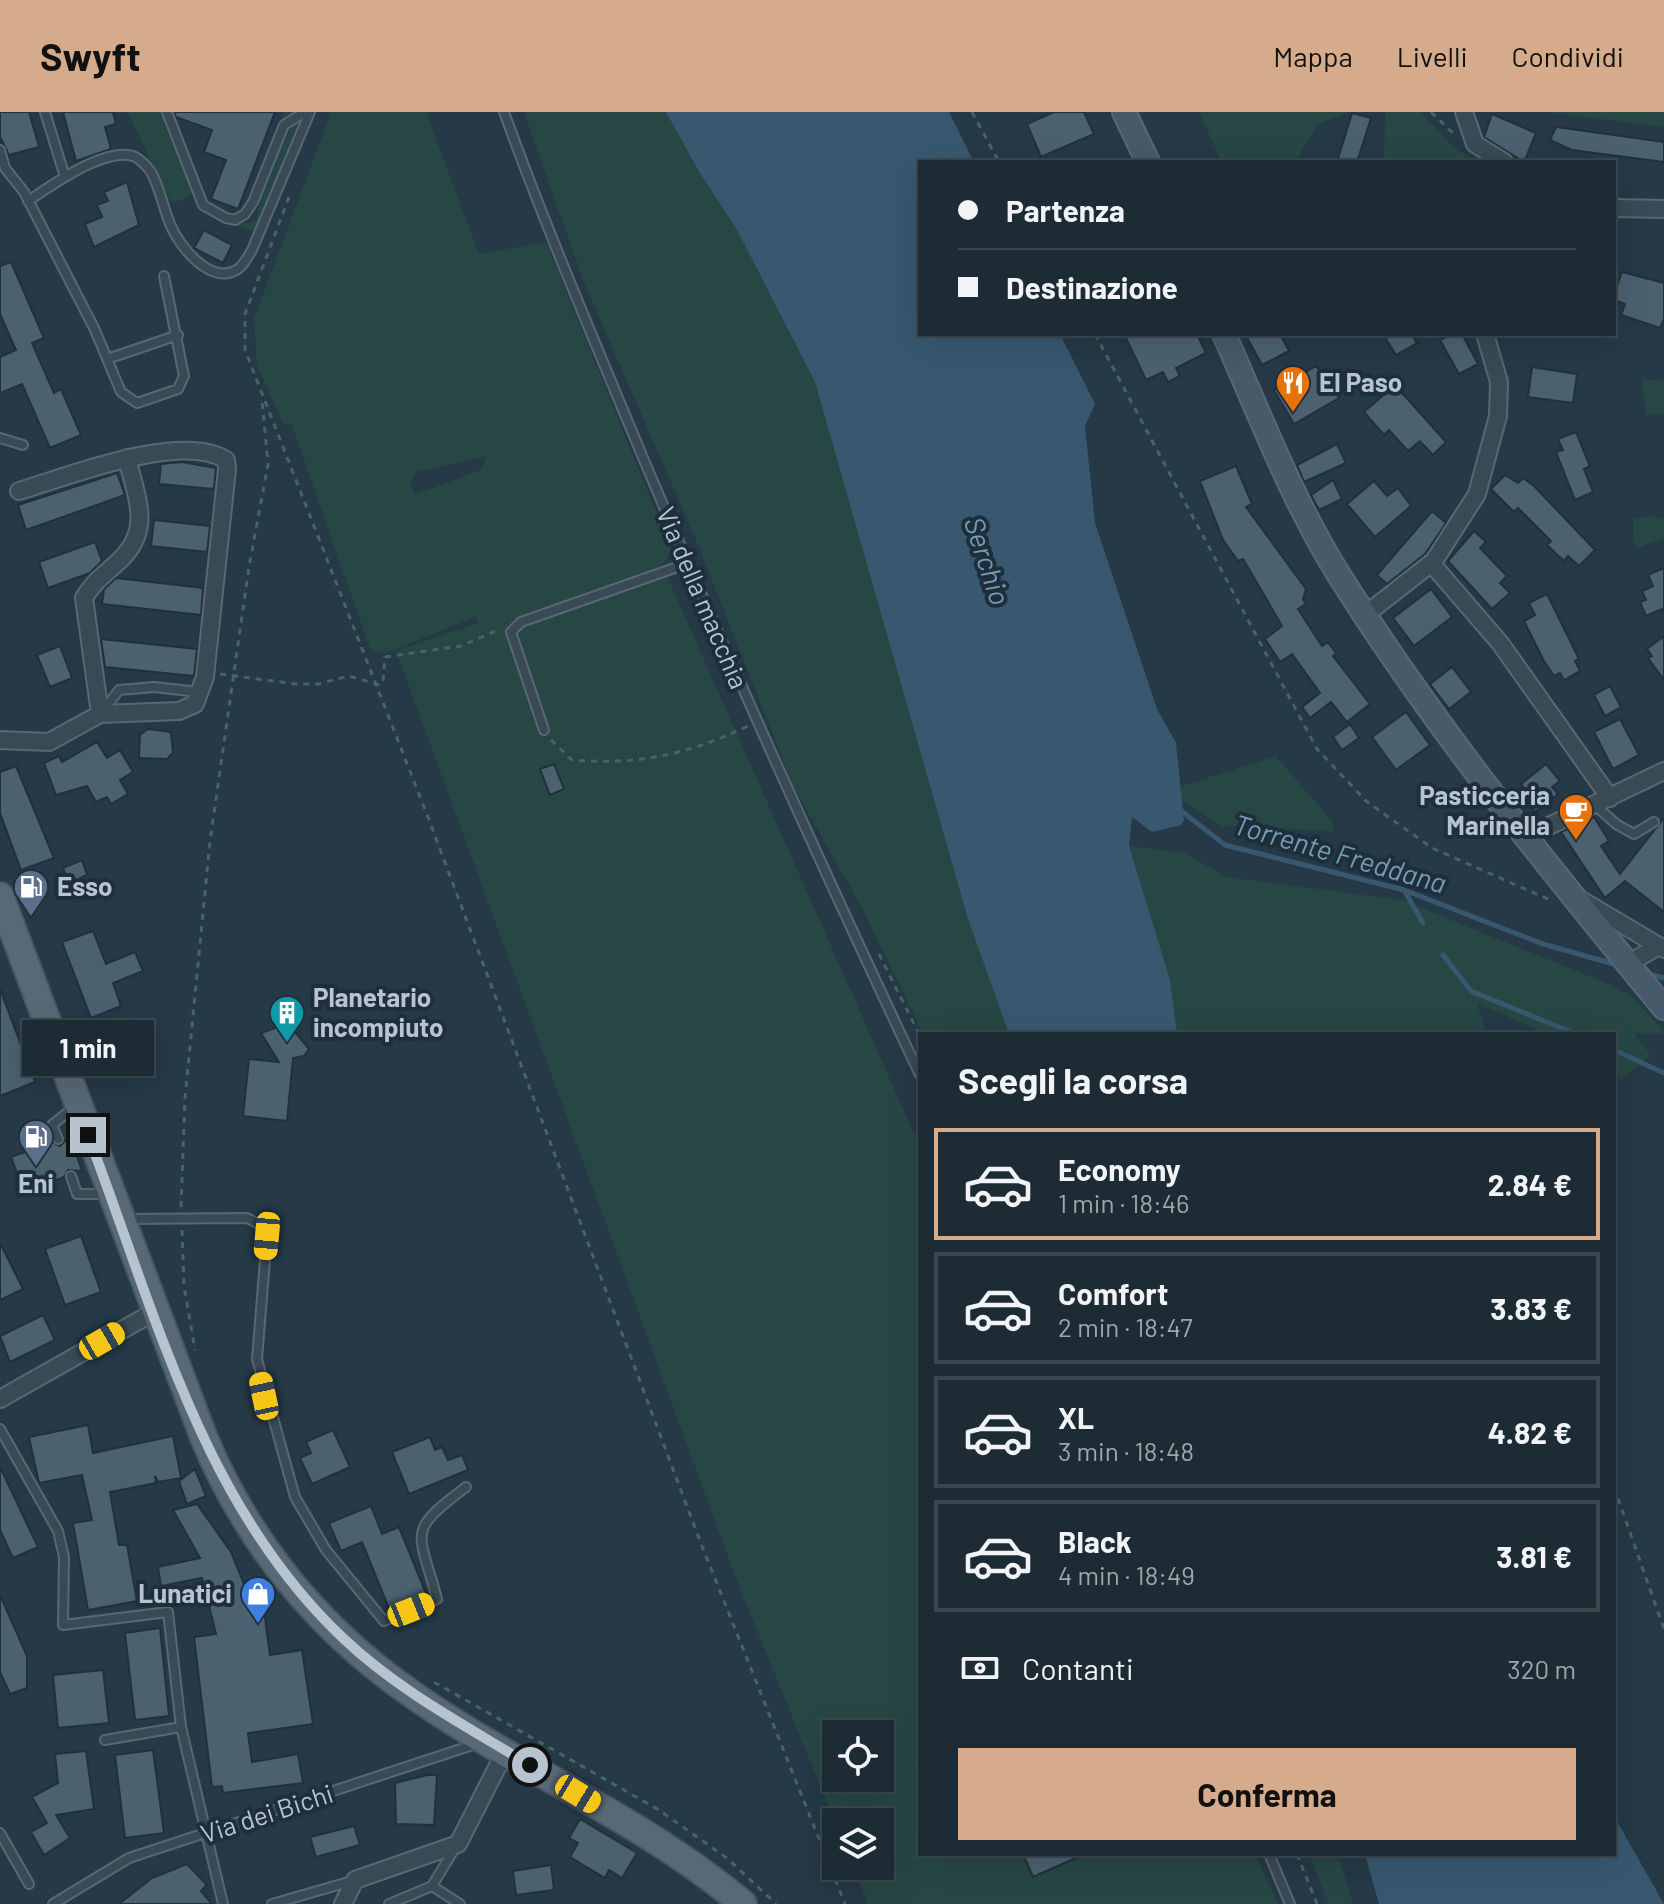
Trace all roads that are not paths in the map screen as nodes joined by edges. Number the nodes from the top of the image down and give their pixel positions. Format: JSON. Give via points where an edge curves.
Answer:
{"nodes":[{"id":1,"x":45,"y":112,"type":"edge"},
{"id":2,"x":167,"y":112,"type":"edge"},
{"id":3,"x":308,"y":112,"type":"edge"},
{"id":4,"x":504,"y":112,"type":"edge"},
{"id":5,"x":1124,"y":112,"type":"edge"},
{"id":6,"x":1464,"y":112,"type":"edge"},
{"id":7,"x":0,"y":150,"type":"edge"},
{"id":8,"x":1147,"y":160,"type":"edge"},
{"id":9,"x":1501,"y":160,"type":"edge"},
{"id":10,"x":65,"y":177,"type":"junction"},
{"id":11,"x":28,"y":201,"type":"junction"},
{"id":12,"x":1616,"y":208,"type":"edge"},
{"id":13,"x":1664,"y":209,"type":"edge"},
{"id":14,"x":164,"y":276,"type":"dead end"},
{"id":15,"x":178,"y":335,"type":"junction"},
{"id":16,"x":1225,"y":336,"type":"edge"},
{"id":17,"x":1486,"y":336,"type":"edge"},
{"id":18,"x":107,"y":359,"type":"junction"},
{"id":19,"x":0,"y":438,"type":"edge"},
{"id":20,"x":23,"y":445,"type":"dead end"},
{"id":21,"x":127,"y":458,"type":"junction"},
{"id":22,"x":19,"y":491,"type":"dead end"},
{"id":23,"x":1431,"y":563,"type":"junction"},
{"id":24,"x":686,"y":564,"type":"junction"},
{"id":25,"x":1365,"y":615,"type":"junction"},
{"id":26,"x":202,"y":684,"type":"junction"},
{"id":27,"x":100,"y":714,"type":"junction"},
{"id":28,"x":544,"y":730,"type":"road end"},
{"id":29,"x":0,"y":740,"type":"edge"},
{"id":30,"x":1664,"y":771,"type":"edge"},
{"id":31,"x":1603,"y":801,"type":"junction"},
{"id":32,"x":1654,"y":822,"type":"dead end"},
{"id":33,"x":1526,"y":837,"type":"junction"},
{"id":34,"x":1571,"y":894,"type":"junction"},
{"id":35,"x":0,"y":896,"type":"edge"},
{"id":36,"x":1621,"y":947,"type":"junction"},
{"id":37,"x":1661,"y":948,"type":"edge"},
{"id":38,"x":1664,"y":1008,"type":"edge"},
{"id":39,"x":918,"y":1071,"type":"edge"},
{"id":40,"x":77,"y":1105,"type":"junction"},
{"id":41,"x":58,"y":1139,"type":"dead end"},
{"id":42,"x":71,"y":1176,"type":"dead end"},
{"id":43,"x":110,"y":1194,"type":"junction"},
{"id":44,"x":120,"y":1219,"type":"junction"},
{"id":45,"x":154,"y":1312,"type":"junction"},
{"id":46,"x":0,"y":1399,"type":"edge"},
{"id":47,"x":0,"y":1429,"type":"edge"},
{"id":48,"x":466,"y":1487,"type":"dead end"},
{"id":49,"x":181,"y":1727,"type":"junction"},
{"id":50,"x":105,"y":1740,"type":"dead end"},
{"id":51,"x":497,"y":1745,"type":"junction"},
{"id":52,"x":0,"y":1833,"type":"edge"},
{"id":53,"x":205,"y":1833,"type":"junction"},
{"id":54,"x":458,"y":1844,"type":"junction"},
{"id":55,"x":1270,"y":1856,"type":"edge"},
{"id":56,"x":355,"y":1880,"type":"junction"},
{"id":57,"x":29,"y":1884,"type":"dead end"},
{"id":58,"x":432,"y":1886,"type":"junction"},
{"id":59,"x":53,"y":1904,"type":"edge"},
{"id":60,"x":223,"y":1904,"type":"edge"},
{"id":61,"x":272,"y":1904,"type":"edge"},
{"id":62,"x":343,"y":1904,"type":"edge"},
{"id":63,"x":389,"y":1904,"type":"edge"},
{"id":64,"x":460,"y":1904,"type":"edge"},
{"id":65,"x":743,"y":1904,"type":"edge"},
{"id":66,"x":1290,"y":1904,"type":"edge"}],
"edges":[{"from":1,"to":10,"type":"lane"},
{"from":2,"to":3,"type":"lane","via":[[203,205],[235,220],[253,202],[284,125]]},
{"from":3,"to":10,"type":"lane","via":[[252,250],[240,269],[226,275],[210,270],[184,247],[150,171],[138,159],[119,155]]},
{"from":4,"to":24,"type":"lane","name":"Via della macchia","via":[[548,234]]},
{"from":5,"to":8,"type":"main road"},
{"from":6,"to":9,"type":"street","via":[[1475,144]]},
{"from":7,"to":11,"type":"lane","via":[[5,168]]},
{"from":10,"to":11,"type":"lane"},
{"from":11,"to":18,"type":"lane"},
{"from":12,"to":13,"type":"street"},
{"from":14,"to":15,"type":"lane"},
{"from":15,"to":18,"type":"lane"},
{"from":15,"to":18,"type":"lane","via":[[184,376],[178,389],[137,403],[121,392]]},
{"from":16,"to":25,"type":"main road","via":[[1317,536]]},
{"from":17,"to":23,"type":"street","via":[[1499,382],[1498,416],[1477,494]]},
{"from":19,"to":20,"type":"lane"},
{"from":21,"to":22,"type":"street"},
{"from":21,"to":26,"type":"street","via":[[195,451],[226,460],[228,485]]},
{"from":21,"to":27,"type":"street","via":[[140,533],[84,598]]},
{"from":23,"to":25,"type":"street"},
{"from":23,"to":31,"type":"street","via":[[1500,643]]},
{"from":24,"to":28,"type":"lane","via":[[521,622],[511,632]]},
{"from":24,"to":39,"type":"lane","name":"Via della macchia","via":[[795,813]]},
{"from":25,"to":33,"type":"main road"},
{"from":26,"to":27,"type":"lane","via":[[119,690]]},
{"from":26,"to":27,"type":"street","via":[[195,704],[179,711]]},
{"from":27,"to":29,"type":"street","via":[[49,742]]},
{"from":30,"to":31,"type":"street"},
{"from":31,"to":32,"type":"lane","via":[[1616,824],[1634,834]]},
{"from":31,"to":33,"type":"street"},
{"from":33,"to":34,"type":"main road"},
{"from":34,"to":36,"type":"street"},
{"from":34,"to":36,"type":"main road"},
{"from":35,"to":40,"type":"main road"},
{"from":36,"to":37,"type":"street"},
{"from":36,"to":38,"type":"main road"},
{"from":40,"to":41,"type":"lane","via":[[52,1125]]},
{"from":40,"to":43,"type":"main road"},
{"from":42,"to":43,"type":"lane","via":[[77,1194]]},
{"from":43,"to":44,"type":"main road"},
{"from":44,"to":45,"type":"main road"},
{"from":44,"to":48,"type":"lane","via":[[247,1218],[267,1236],[257,1359],[295,1497],[326,1550],[384,1621],[437,1599],[420,1532],[427,1517]]},
{"from":45,"to":46,"type":"street"},
{"from":45,"to":51,"type":"main road","via":[[211,1456],[267,1552],[304,1599],[373,1665]]},
{"from":47,"to":49,"type":"lane","via":[[58,1531],[64,1557],[63,1625],[168,1612]]},
{"from":49,"to":50,"type":"lane"},
{"from":49,"to":53,"type":"lane"},
{"from":51,"to":53,"type":"lane","name":"Via dei Bichi"},
{"from":51,"to":54,"type":"street"},
{"from":51,"to":65,"type":"main road","via":[[673,1851]]},
{"from":52,"to":57,"type":"lane"},
{"from":53,"to":59,"type":"lane","name":"Via dei Bichi","via":[[129,1858]]},
{"from":53,"to":60,"type":"lane"},
{"from":54,"to":56,"type":"street"},
{"from":54,"to":58,"type":"lane"},
{"from":55,"to":66,"type":"lane"},
{"from":56,"to":61,"type":"lane"},
{"from":56,"to":62,"type":"street"},
{"from":58,"to":63,"type":"lane"},
{"from":58,"to":64,"type":"lane"}]}
